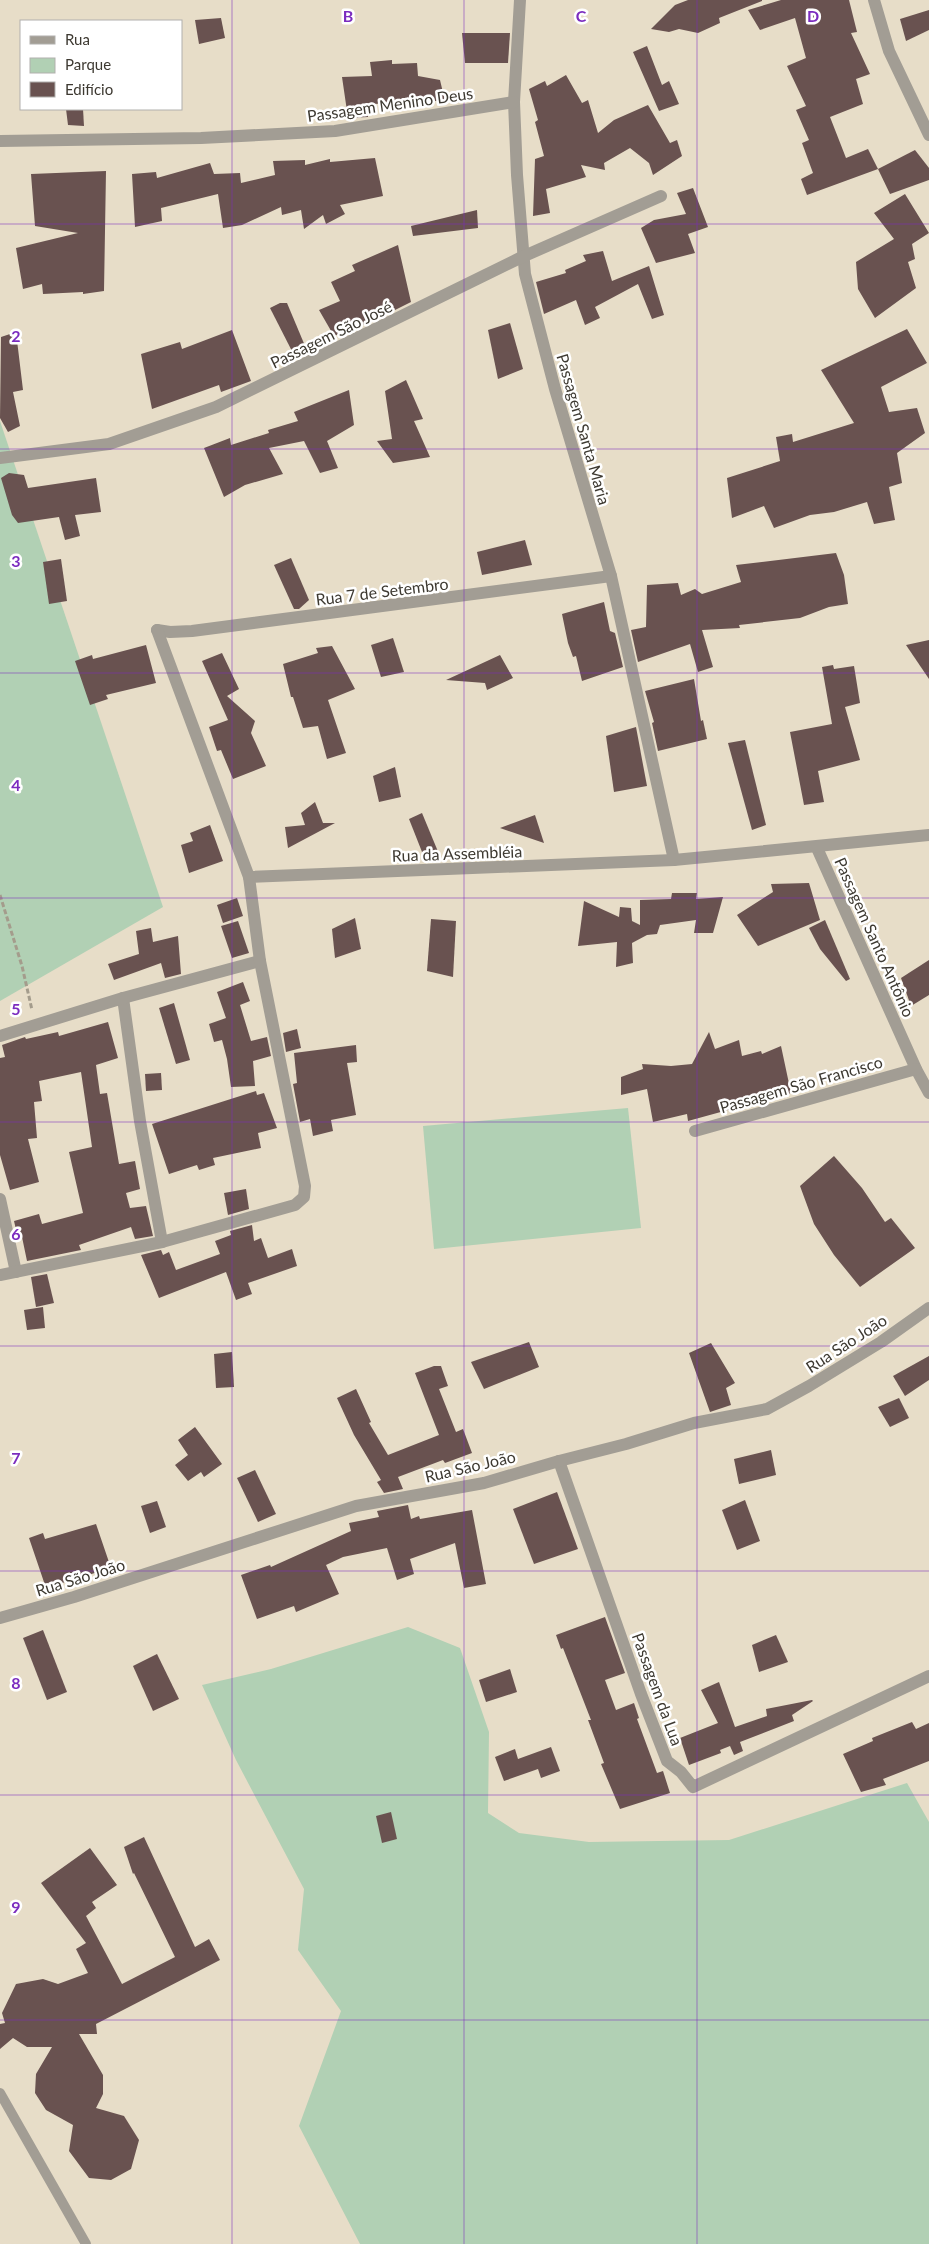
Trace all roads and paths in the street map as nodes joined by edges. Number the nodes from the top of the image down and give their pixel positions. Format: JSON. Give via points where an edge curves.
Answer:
{"nodes":[{"id":1,"x":520,"y":0,"type":"edge"},
{"id":2,"x":874,"y":0,"type":"edge"},
{"id":3,"x":514,"y":102,"type":"junction"},
{"id":4,"x":929,"y":135,"type":"edge"},
{"id":5,"x":0,"y":141,"type":"edge"},
{"id":6,"x":662,"y":196,"type":"dead end"},
{"id":7,"x":522,"y":257,"type":"junction"},
{"id":8,"x":0,"y":458,"type":"edge"},
{"id":9,"x":611,"y":576,"type":"junction"},
{"id":10,"x":929,"y":835,"type":"edge"},
{"id":11,"x":817,"y":848,"type":"junction"},
{"id":12,"x":674,"y":860,"type":"junction"},
{"id":13,"x":249,"y":877,"type":"junction"},
{"id":14,"x":0,"y":895,"type":"edge"},
{"id":15,"x":260,"y":961,"type":"junction"},
{"id":16,"x":123,"y":998,"type":"junction"},
{"id":17,"x":35,"y":1025,"type":"junction"},
{"id":18,"x":0,"y":1036,"type":"edge"},
{"id":19,"x":916,"y":1069,"type":"junction"},
{"id":20,"x":929,"y":1093,"type":"edge"},
{"id":21,"x":695,"y":1131,"type":"dead end"},
{"id":22,"x":0,"y":1199,"type":"edge"},
{"id":23,"x":162,"y":1242,"type":"junction"},
{"id":24,"x":16,"y":1272,"type":"junction"},
{"id":25,"x":0,"y":1275,"type":"edge"},
{"id":26,"x":929,"y":1308,"type":"edge"},
{"id":27,"x":559,"y":1461,"type":"junction"},
{"id":28,"x":0,"y":1618,"type":"edge"},
{"id":29,"x":929,"y":1676,"type":"edge"},
{"id":30,"x":0,"y":2092,"type":"edge"},
{"id":31,"x":86,"y":2244,"type":"edge"}],
"edges":[{"from":1,"to":3,"type":"street","name":"Passagem Santa Maria"},
{"from":2,"to":4,"type":"street","via":[[890,51]]},
{"from":3,"to":5,"type":"street","name":"Passagem Menino Deus","via":[[335,131],[201,138]]},
{"from":3,"to":7,"type":"street","name":"Passagem Santa Maria"},
{"from":6,"to":7,"type":"street","name":"Passagem São José"},
{"from":7,"to":8,"type":"street","name":"Passagem São José","via":[[216,408],[109,444]]},
{"from":7,"to":9,"type":"street","name":"Passagem Santa Maria","via":[[555,389]]},
{"from":9,"to":12,"type":"street","name":"Passagem Santa Maria"},
{"from":9,"to":13,"type":"street","name":"Rua 7 de Setembro","via":[[192,631],[157,630]]},
{"from":10,"to":11,"type":"street","name":"Rua da Assembléia"},
{"from":11,"to":12,"type":"street","name":"Rua da Assembléia"},
{"from":11,"to":19,"type":"street","name":"Passagem Santo Antônio"},
{"from":12,"to":13,"type":"street","name":"Rua da Assembléia"},
{"from":13,"to":15,"type":"street"},
{"from":14,"to":17,"type":"path","via":[[22,966]]},
{"from":15,"to":16,"type":"street"},
{"from":15,"to":23,"type":"street","via":[[305,1186],[304,1197],[295,1204]]},
{"from":16,"to":17,"type":"street"},
{"from":16,"to":23,"type":"street","via":[[140,1121]]},
{"from":17,"to":18,"type":"street"},
{"from":19,"to":20,"type":"street","name":"Passagem Santo Antônio"},
{"from":19,"to":21,"type":"street","name":"Passagem São Francisco"},
{"from":22,"to":24,"type":"street"},
{"from":23,"to":24,"type":"street"},
{"from":24,"to":25,"type":"street"},
{"from":26,"to":27,"type":"street","name":"Rua São João","via":[[841,1366],[767,1409],[694,1423]]},
{"from":27,"to":28,"type":"street","name":"Rua São João","via":[[484,1483],[356,1506]]},
{"from":27,"to":29,"type":"street","name":"Passagem da Lua","via":[[667,1761],[693,1786]]},
{"from":30,"to":31,"type":"lane"}]}
